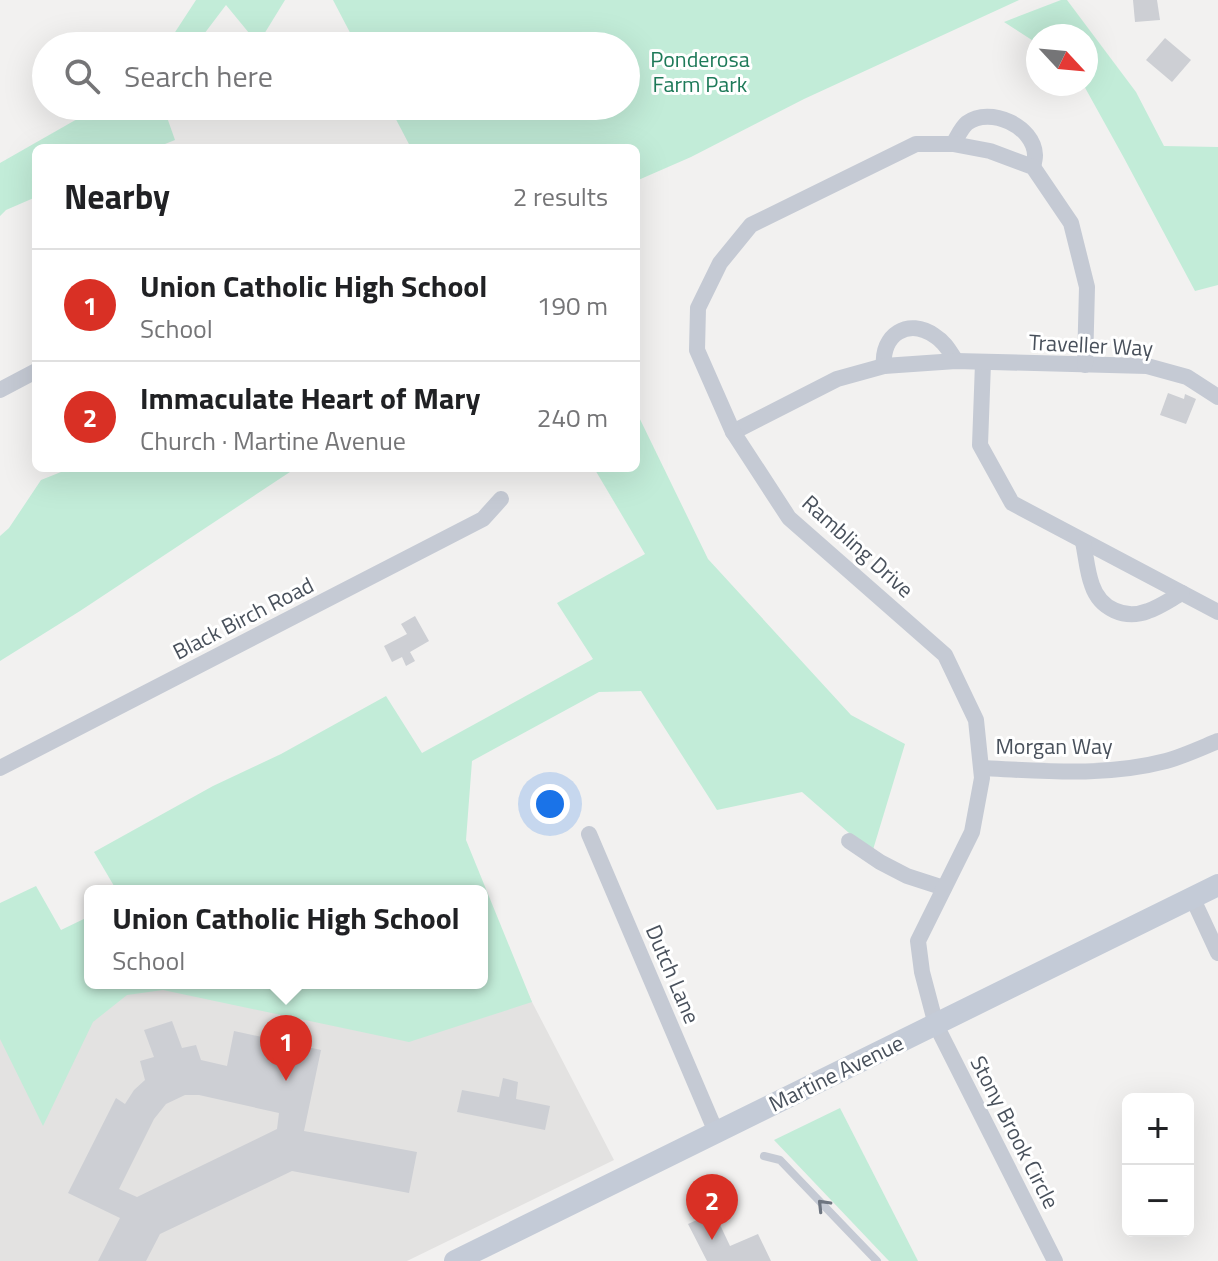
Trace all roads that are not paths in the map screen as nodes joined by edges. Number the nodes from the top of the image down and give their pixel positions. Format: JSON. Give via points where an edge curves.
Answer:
{"nodes":[{"id":1,"x":953,"y":144,"type":"junction"},
{"id":2,"x":1033,"y":167,"type":"junction"},
{"id":3,"x":956,"y":361,"type":"junction"},
{"id":4,"x":983,"y":363,"type":"junction"},
{"id":5,"x":1085,"y":365,"type":"junction"},
{"id":6,"x":884,"y":366,"type":"junction"},
{"id":7,"x":32,"y":373,"type":"edge"},
{"id":8,"x":0,"y":390,"type":"edge"},
{"id":9,"x":1218,"y":397,"type":"edge"},
{"id":10,"x":733,"y":432,"type":"junction"},
{"id":11,"x":501,"y":499,"type":"dead end"},
{"id":12,"x":1083,"y":542,"type":"junction"},
{"id":13,"x":1182,"y":593,"type":"junction"},
{"id":14,"x":1218,"y":612,"type":"edge"},
{"id":15,"x":1218,"y":741,"type":"edge"},
{"id":16,"x":0,"y":768,"type":"edge"},
{"id":17,"x":982,"y":768,"type":"junction"},
{"id":18,"x":589,"y":834,"type":"dead end"},
{"id":19,"x":849,"y":841,"type":"dead end"},
{"id":20,"x":1218,"y":885,"type":"edge"},
{"id":21,"x":944,"y":888,"type":"junction"},
{"id":22,"x":1192,"y":897,"type":"junction"},
{"id":23,"x":1218,"y":953,"type":"edge"},
{"id":24,"x":936,"y":1023,"type":"junction"},
{"id":25,"x":716,"y":1132,"type":"junction"},
{"id":26,"x":764,"y":1156,"type":"dead end"},
{"id":27,"x":455,"y":1261,"type":"edge"},
{"id":28,"x":877,"y":1261,"type":"edge"},
{"id":29,"x":1055,"y":1261,"type":"edge"}],
"edges":[{"from":1,"to":2,"type":"street","name":"Rambling Drive"},
{"from":1,"to":2,"type":"street","via":[[966,124],[982,117],[1005,119],[1025,132],[1035,153]]},
{"from":1,"to":10,"type":"street","name":"Rambling Drive","via":[[916,144],[751,225],[720,263],[698,308],[697,350]]},
{"from":2,"to":5,"type":"street","via":[[1075,236],[1087,287]]},
{"from":3,"to":4,"type":"street","name":"Traveller Way"},
{"from":3,"to":6,"type":"street","name":"Traveller Way"},
{"from":3,"to":6,"type":"street","via":[[932,333],[904,329],[886,344]]},
{"from":4,"to":5,"type":"street","name":"Traveller Way"},
{"from":4,"to":12,"type":"street","via":[[980,445],[1012,503]]},
{"from":5,"to":9,"type":"street","name":"Traveller Way","via":[[1147,366],[1187,377]]},
{"from":6,"to":10,"type":"street","name":"Traveller Way","via":[[837,379]]},
{"from":7,"to":8,"type":"street"},
{"from":10,"to":17,"type":"street","name":"Rambling Drive","via":[[789,518],[945,655],[976,720]]},
{"from":11,"to":16,"type":"street","name":"Black Birch Road","via":[[483,519]]},
{"from":12,"to":13,"type":"street"},
{"from":12,"to":13,"type":"street","via":[[1091,584],[1111,609],[1124,615],[1148,612]]},
{"from":13,"to":14,"type":"street"},
{"from":15,"to":17,"type":"street","name":"Morgan Way","via":[[1139,767],[1076,773]]},
{"from":17,"to":21,"type":"street","name":"Rambling Drive","via":[[972,832]]},
{"from":18,"to":25,"type":"street","name":"Dutch Lane"},
{"from":19,"to":21,"type":"street","via":[[907,876]]},
{"from":20,"to":22,"type":"main road","name":"Martine Avenue"},
{"from":21,"to":24,"type":"street","name":"Rambling Drive","via":[[918,941]]},
{"from":22,"to":23,"type":"street"},
{"from":22,"to":24,"type":"main road","name":"Martine Avenue"},
{"from":24,"to":25,"type":"main road","name":"Martine Avenue"},
{"from":24,"to":29,"type":"street","name":"Stony Brook Circle"},
{"from":25,"to":27,"type":"main road","name":"Martine Avenue"},
{"from":28,"to":26,"type":"lane","one_way":true,"via":[[780,1160]]}]}
